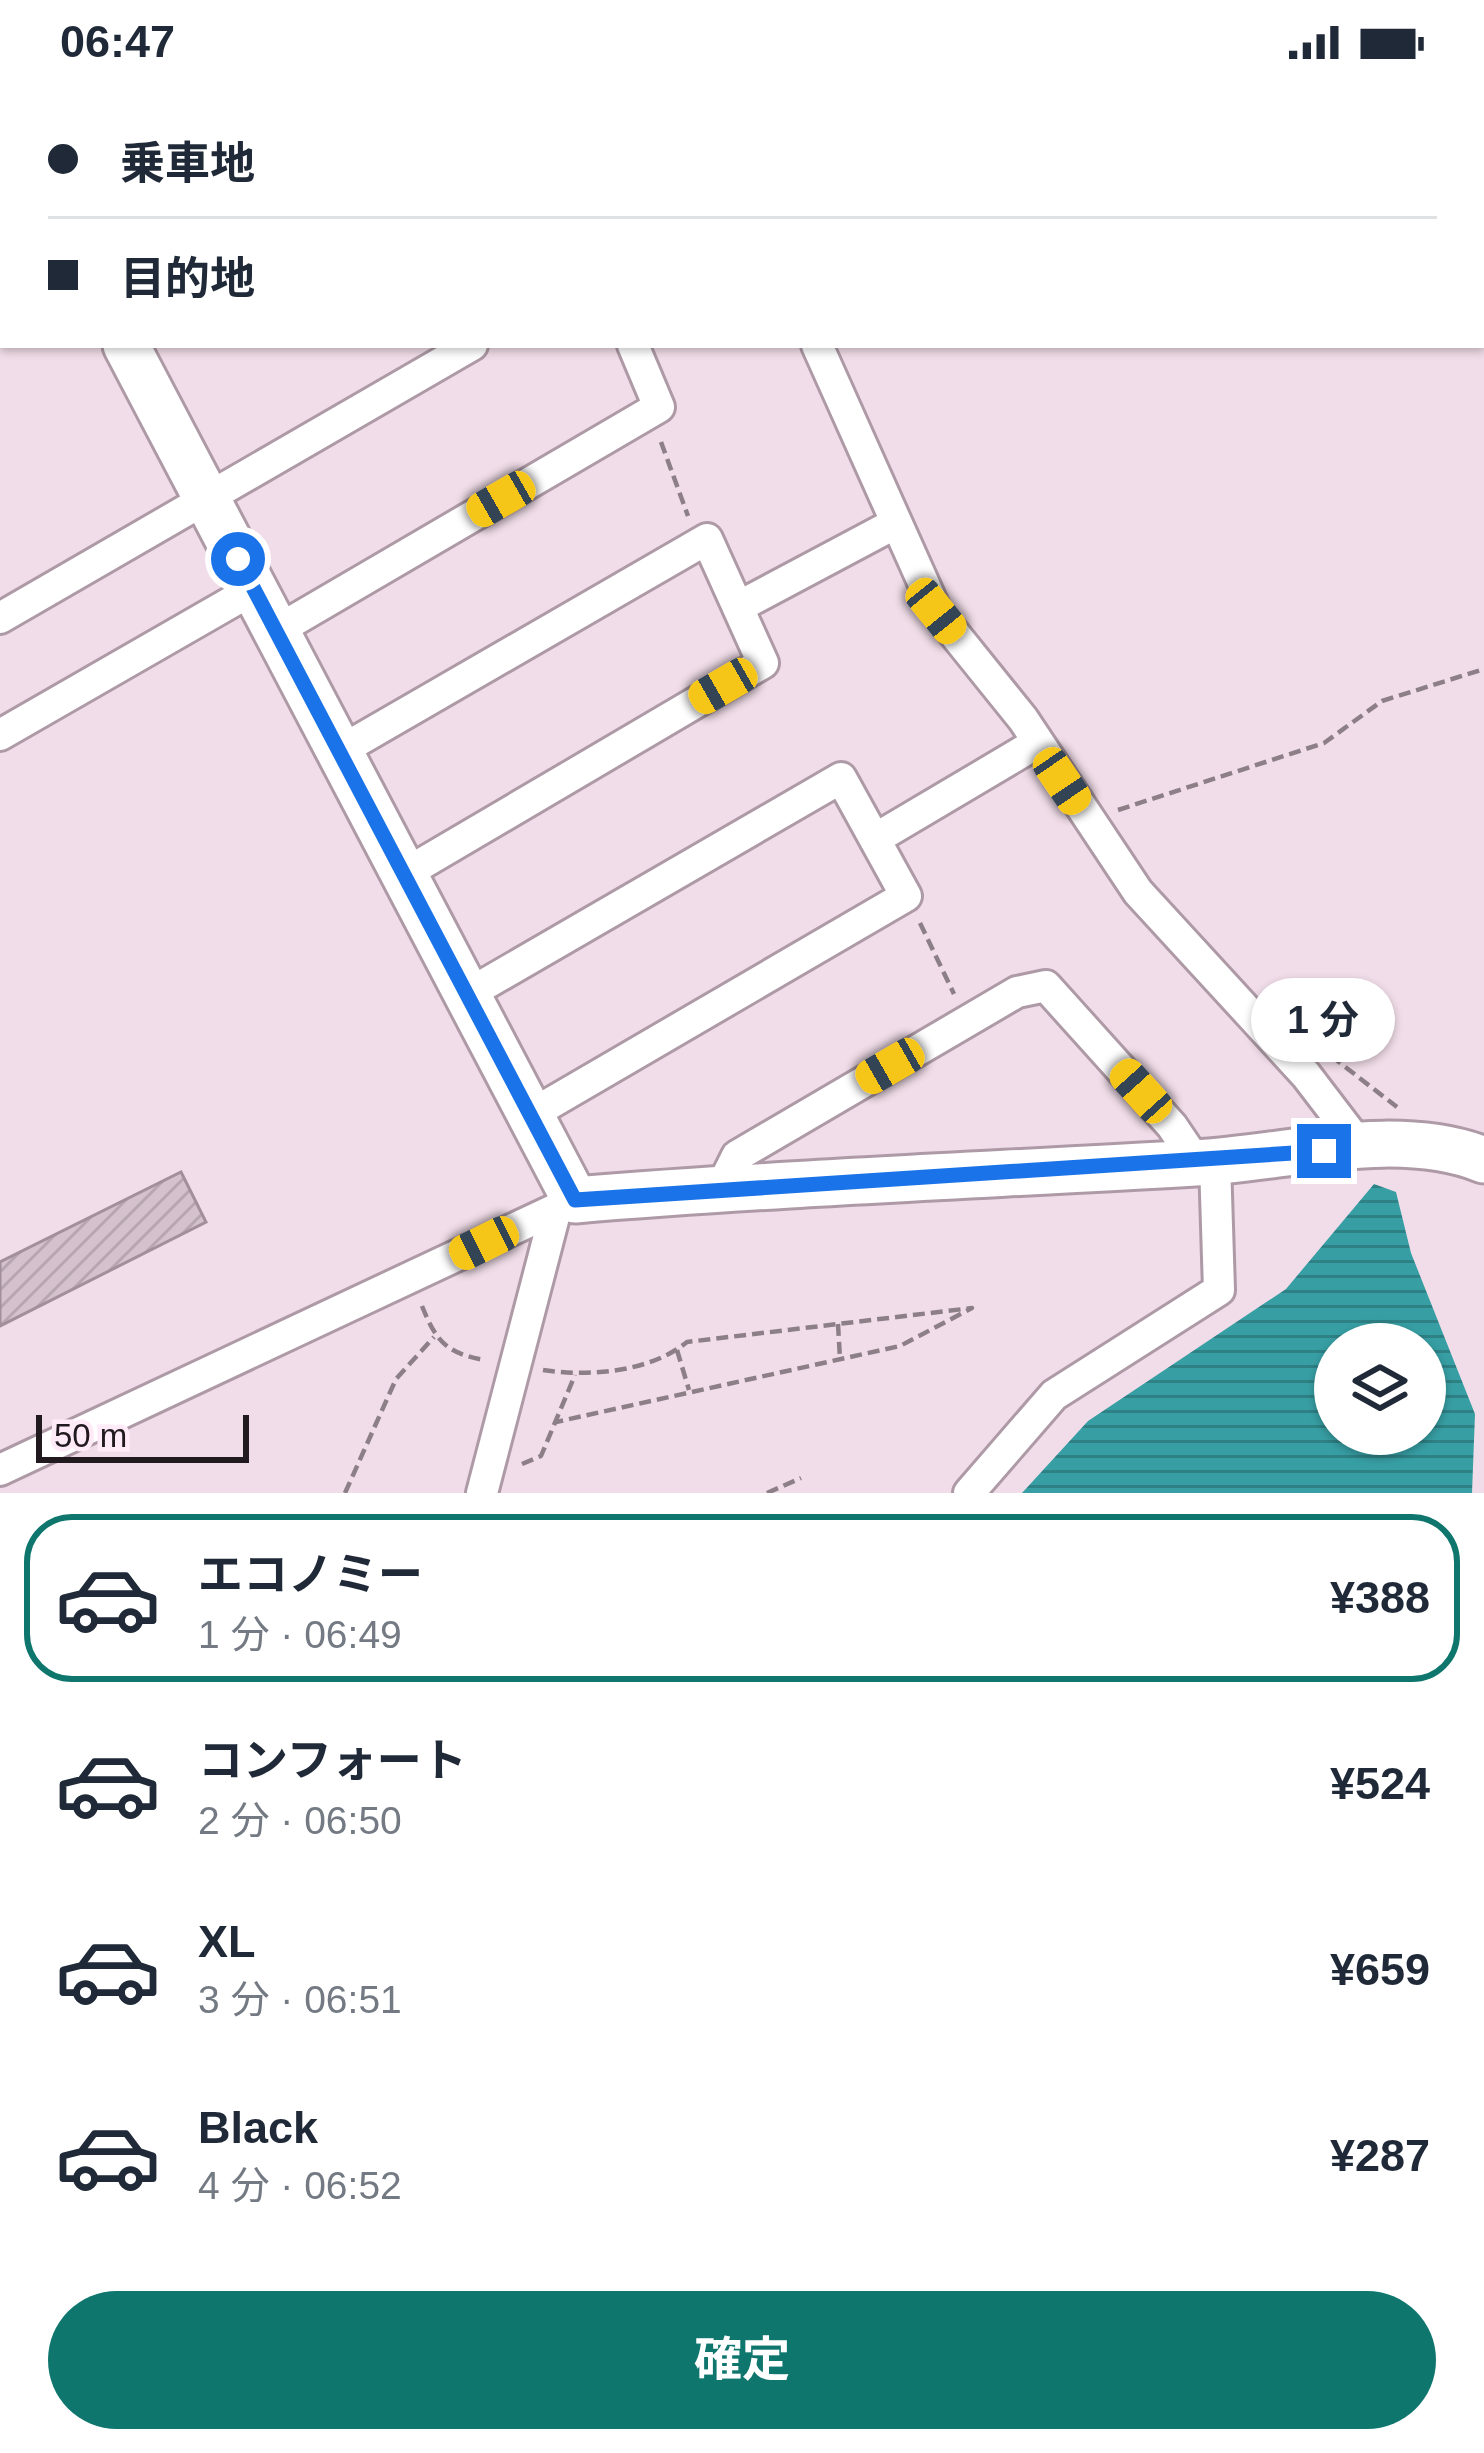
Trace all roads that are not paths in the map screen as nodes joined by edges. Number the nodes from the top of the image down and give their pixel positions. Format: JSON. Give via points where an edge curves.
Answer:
{"nodes":[{"id":1,"x":467,"y":348,"type":"edge"},
{"id":2,"x":635,"y":348,"type":"edge"},
{"id":3,"x":819,"y":348,"type":"edge"},
{"id":4,"x":138,"y":349,"type":"edge"},
{"id":5,"x":208,"y":500,"type":"junction"},
{"id":6,"x":896,"y":523,"type":"junction"},
{"id":7,"x":254,"y":589,"type":"junction"},
{"id":8,"x":738,"y":607,"type":"junction"},
{"id":9,"x":0,"y":618,"type":"edge"},
{"id":10,"x":276,"y":631,"type":"junction"},
{"id":11,"x":0,"y":735,"type":"edge"},
{"id":12,"x":1037,"y":743,"type":"junction"},
{"id":13,"x":340,"y":751,"type":"junction"},
{"id":14,"x":874,"y":839,"type":"junction"},
{"id":15,"x":406,"y":873,"type":"junction"},
{"id":16,"x":468,"y":994,"type":"junction"},
{"id":17,"x":532,"y":1114,"type":"junction"},
{"id":18,"x":1361,"y":1147,"type":"junction"},
{"id":19,"x":1484,"y":1160,"type":"edge"},
{"id":20,"x":1206,"y":1162,"type":"junction"},
{"id":21,"x":721,"y":1188,"type":"junction"},
{"id":22,"x":565,"y":1204,"type":"junction"},
{"id":23,"x":0,"y":1470,"type":"edge"},
{"id":24,"x":483,"y":1486,"type":"edge"},
{"id":25,"x":969,"y":1493,"type":"edge"}],
"edges":[{"from":1,"to":5,"type":"street"},
{"from":2,"to":10,"type":"street","via":[[659,407]]},
{"from":3,"to":6,"type":"street"},
{"from":4,"to":5,"type":"street"},
{"from":5,"to":7,"type":"street"},
{"from":5,"to":9,"type":"street"},
{"from":6,"to":8,"type":"street"},
{"from":6,"to":12,"type":"street","via":[[936,611]]},
{"from":7,"to":10,"type":"street"},
{"from":7,"to":11,"type":"street"},
{"from":8,"to":13,"type":"street","via":[[707,539]]},
{"from":8,"to":15,"type":"street","via":[[763,663]]},
{"from":10,"to":13,"type":"street"},
{"from":12,"to":14,"type":"street"},
{"from":12,"to":18,"type":"street","via":[[1138,892]]},
{"from":13,"to":15,"type":"street"},
{"from":14,"to":16,"type":"street","via":[[841,778]]},
{"from":14,"to":17,"type":"street","via":[[906,896]]},
{"from":15,"to":16,"type":"street"},
{"from":16,"to":17,"type":"street"},
{"from":17,"to":22,"type":"street"},
{"from":18,"to":19,"type":"street","via":[[1440,1146]]},
{"from":18,"to":20,"type":"street"},
{"from":20,"to":21,"type":"street"},
{"from":20,"to":21,"type":"street","via":[[1046,986],[1017,992],[737,1156]]},
{"from":20,"to":25,"type":"street","via":[[1219,1289],[1054,1395]]},
{"from":21,"to":22,"type":"street"},
{"from":22,"to":23,"type":"street"},
{"from":22,"to":24,"type":"street"}]}
